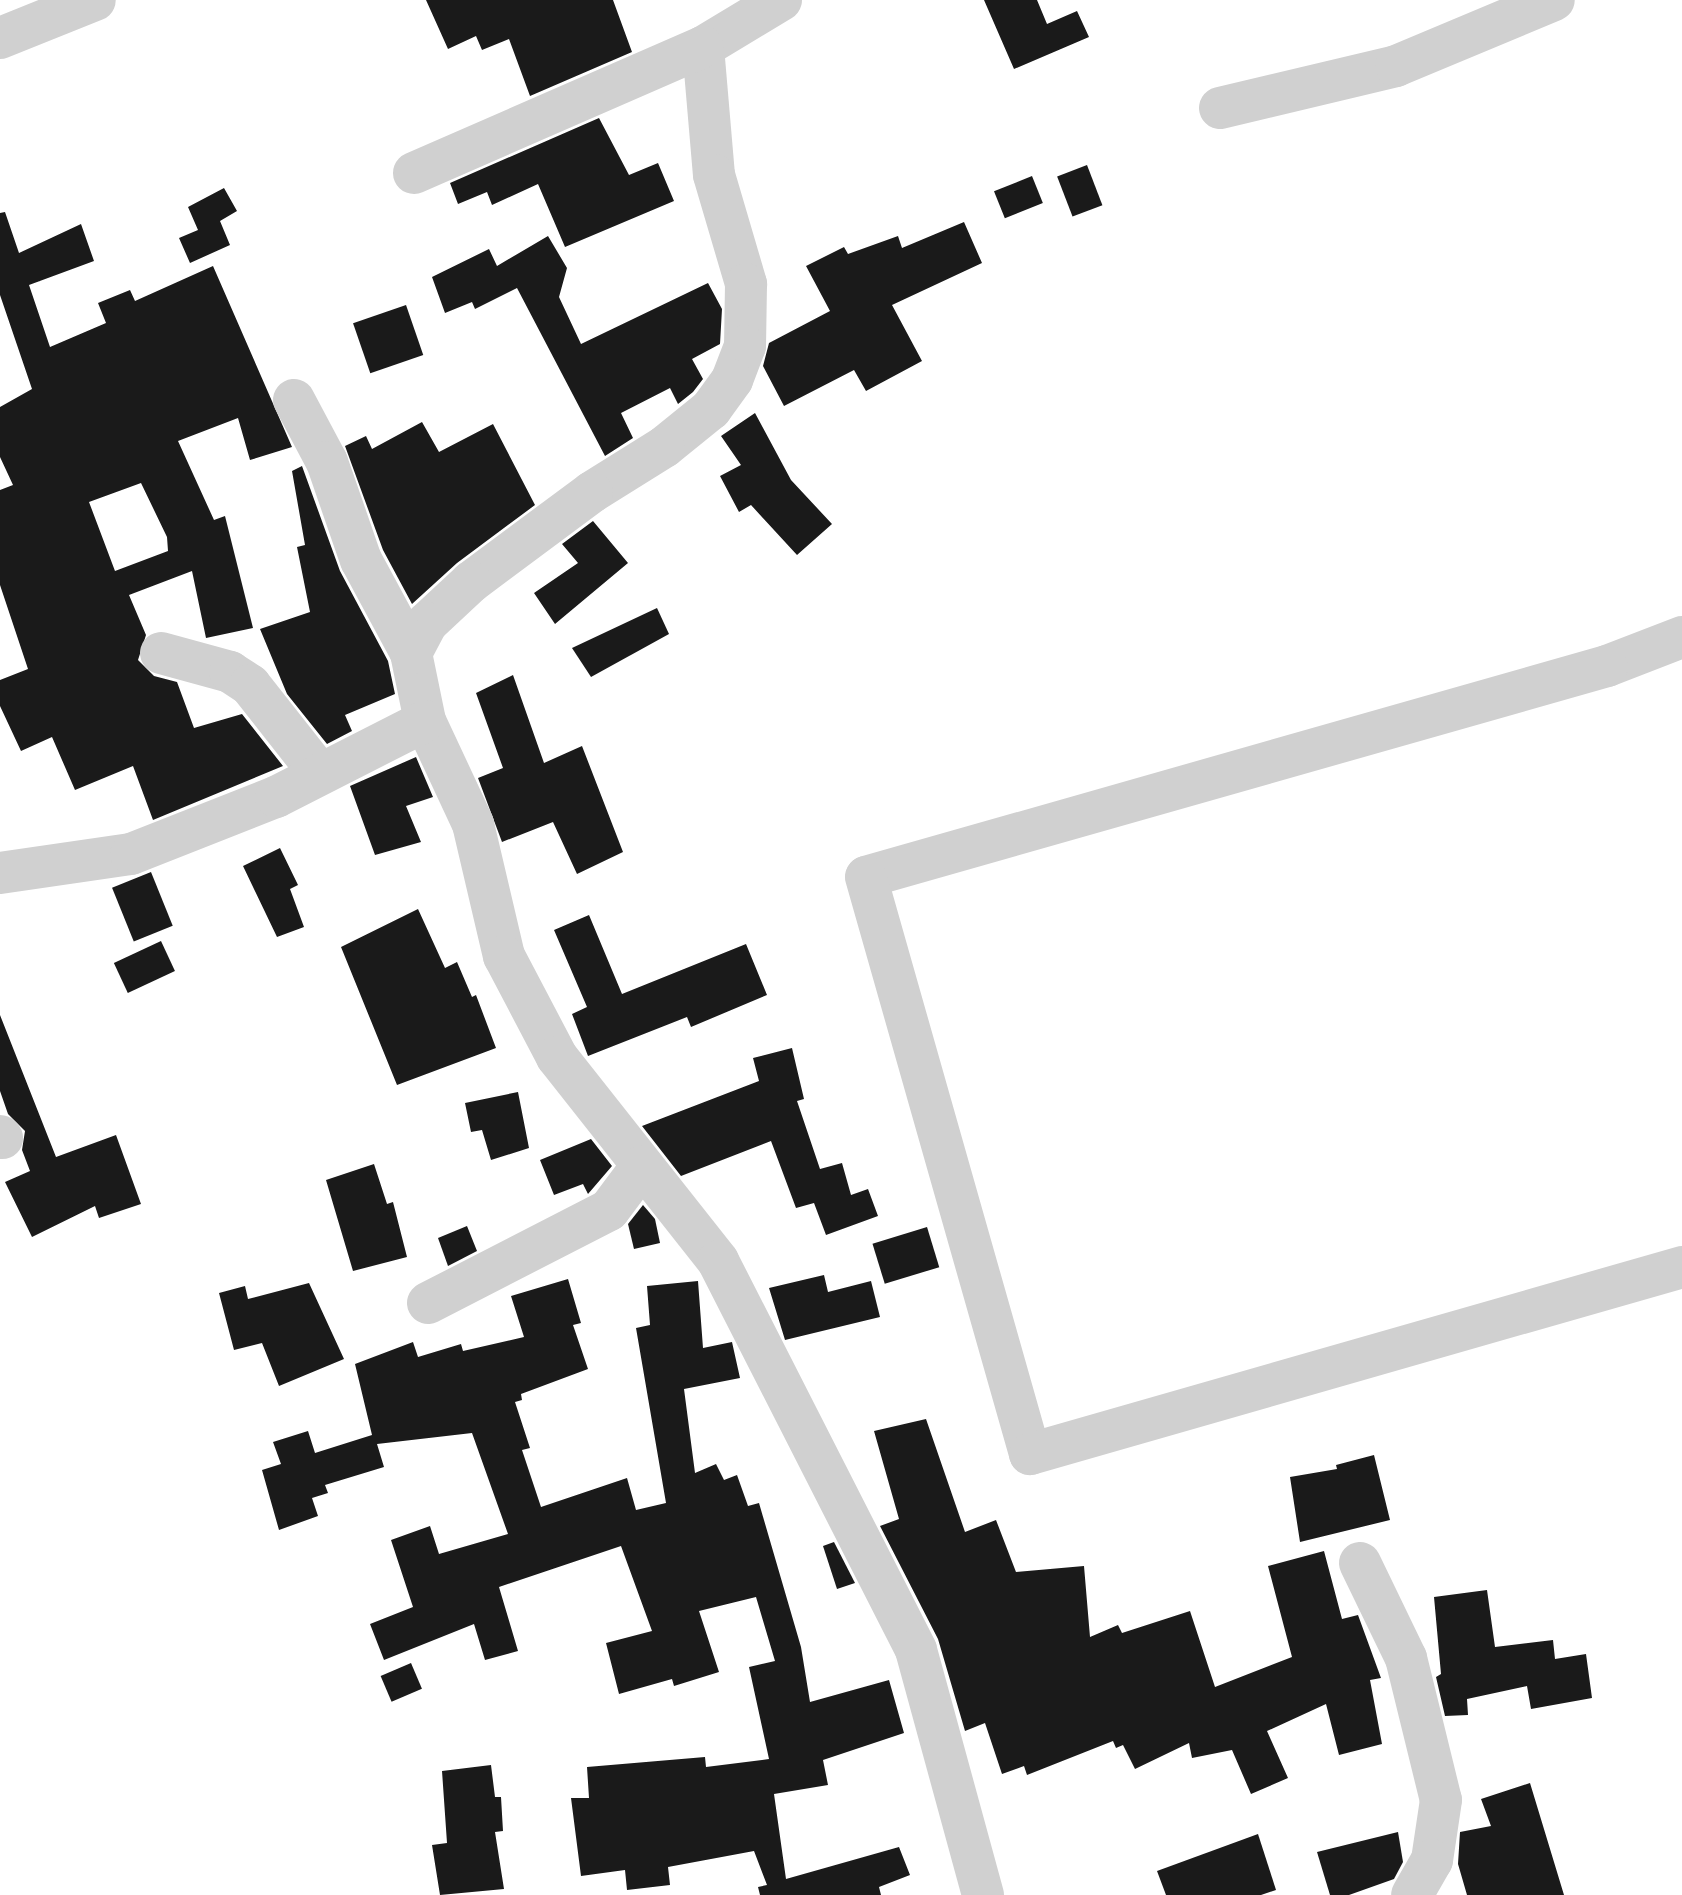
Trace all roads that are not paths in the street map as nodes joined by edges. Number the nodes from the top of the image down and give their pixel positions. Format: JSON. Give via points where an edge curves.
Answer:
{"nodes":[{"id":1,"x":95,"y":0,"type":"edge"},
{"id":2,"x":781,"y":0,"type":"edge"},
{"id":3,"x":1554,"y":0,"type":"edge"},
{"id":4,"x":0,"y":38,"type":"edge"},
{"id":5,"x":703,"y":47,"type":"junction"},
{"id":6,"x":1220,"y":108,"type":"dead end"},
{"id":7,"x":414,"y":173,"type":"dead end"},
{"id":8,"x":294,"y":400,"type":"dead end"},
{"id":9,"x":1682,"y":637,"type":"edge"},
{"id":10,"x":161,"y":653,"type":"dead end"},
{"id":11,"x":411,"y":653,"type":"junction"},
{"id":12,"x":425,"y":721,"type":"junction"},
{"id":13,"x":320,"y":774,"type":"junction"},
{"id":14,"x":0,"y":873,"type":"edge"},
{"id":15,"x":641,"y":1167,"type":"junction"},
{"id":16,"x":1682,"y":1267,"type":"edge"},
{"id":17,"x":428,"y":1303,"type":"dead end"},
{"id":18,"x":1360,"y":1563,"type":"dead end"},
{"id":19,"x":983,"y":1895,"type":"edge"},
{"id":20,"x":1412,"y":1895,"type":"edge"}],
"edges":[{"from":1,"to":4,"type":"street"},
{"from":2,"to":5,"type":"street"},
{"from":3,"to":6,"type":"street","via":[[1396,66]]},
{"from":5,"to":7,"type":"street"},
{"from":5,"to":11,"type":"street","via":[[714,175],[746,284],[745,346],[732,380],[711,409],[664,447],[592,492],[471,582],[427,623]]},
{"from":8,"to":11,"type":"street","via":[[327,462],[361,560]]},
{"from":9,"to":16,"type":"street","via":[[1607,666],[866,877],[1030,1454]]},
{"from":10,"to":13,"type":"street","via":[[230,672],[250,685]]},
{"from":11,"to":12,"type":"street"},
{"from":12,"to":13,"type":"street"},
{"from":12,"to":15,"type":"street","via":[[473,824],[504,956],[557,1057]]},
{"from":13,"to":14,"type":"street","via":[[276,797],[131,854]]},
{"from":15,"to":17,"type":"street","via":[[609,1210]]},
{"from":15,"to":19,"type":"street","via":[[718,1261],[916,1650]]},
{"from":18,"to":20,"type":"street","via":[[1406,1658],[1441,1800],[1432,1860]]}]}
